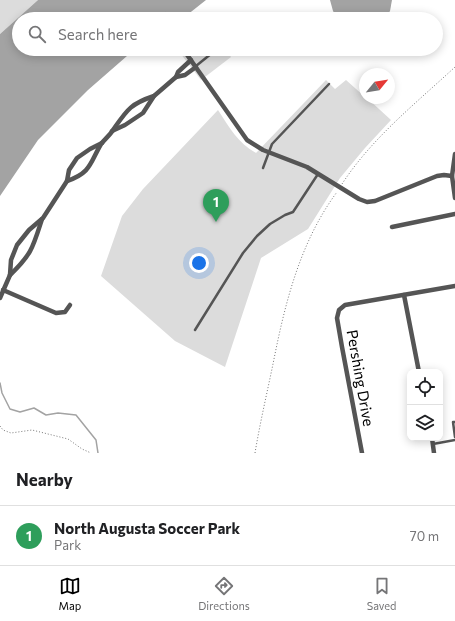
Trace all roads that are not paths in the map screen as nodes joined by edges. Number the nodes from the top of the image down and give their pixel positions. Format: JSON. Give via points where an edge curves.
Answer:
{"nodes":[{"id":1,"x":189,"y":56,"type":"edge"},
{"id":2,"x":208,"y":56,"type":"edge"},
{"id":3,"x":191,"y":60,"type":"junction"},
{"id":4,"x":196,"y":66,"type":"junction"},
{"id":5,"x":176,"y":77,"type":"junction"},
{"id":6,"x":329,"y":84,"type":"dead end"},
{"id":7,"x":154,"y":96,"type":"junction"},
{"id":8,"x":112,"y":131,"type":"junction"},
{"id":9,"x":102,"y":143,"type":"junction"},
{"id":10,"x":269,"y":153,"type":"junction"},
{"id":11,"x":455,"y":154,"type":"edge"},
{"id":12,"x":263,"y":168,"type":"dead end"},
{"id":13,"x":319,"y":174,"type":"junction"},
{"id":14,"x":452,"y":176,"type":"junction"},
{"id":15,"x":67,"y":181,"type":"junction"},
{"id":16,"x":455,"y":198,"type":"edge"},
{"id":17,"x":455,"y":214,"type":"edge"},
{"id":18,"x":42,"y":218,"type":"junction"},
{"id":19,"x":392,"y":227,"type":"dead end"},
{"id":20,"x":10,"y":275,"type":"junction"},
{"id":21,"x":455,"y":286,"type":"edge"},
{"id":22,"x":4,"y":290,"type":"junction"},
{"id":23,"x":404,"y":295,"type":"junction"},
{"id":24,"x":0,"y":298,"type":"edge"},
{"id":25,"x":70,"y":305,"type":"dead end"},
{"id":26,"x":195,"y":330,"type":"dead end"},
{"id":27,"x":418,"y":369,"type":"edge"},
{"id":28,"x":455,"y":422,"type":"edge"},
{"id":29,"x":455,"y":437,"type":"edge"},
{"id":30,"x":455,"y":440,"type":"edge"},
{"id":31,"x":432,"y":441,"type":"edge"},
{"id":32,"x":433,"y":444,"type":"junction"},
{"id":33,"x":362,"y":453,"type":"edge"},
{"id":34,"x":434,"y":453,"type":"edge"}],
"edges":[{"from":1,"to":3,"type":"street"},
{"from":2,"to":4,"type":"lane"},
{"from":3,"to":4,"type":"street"},
{"from":3,"to":5,"type":"street"},
{"from":4,"to":5,"type":"street","via":[[185,75]]},
{"from":4,"to":10,"type":"street","via":[[243,136]]},
{"from":5,"to":7,"type":"street"},
{"from":6,"to":10,"type":"lane","via":[[272,144]]},
{"from":7,"to":8,"type":"street","via":[[143,113]]},
{"from":7,"to":8,"type":"street","via":[[135,103]]},
{"from":8,"to":9,"type":"street"},
{"from":9,"to":15,"type":"street","via":[[86,171]]},
{"from":9,"to":15,"type":"street","via":[[76,158],[69,170]]},
{"from":10,"to":12,"type":"lane"},
{"from":10,"to":13,"type":"street"},
{"from":11,"to":14,"type":"street"},
{"from":13,"to":14,"type":"street","via":[[359,199],[371,202],[436,176]]},
{"from":13,"to":26,"type":"lane","via":[[293,212],[270,224],[243,253]]},
{"from":14,"to":16,"type":"street"},
{"from":15,"to":18,"type":"street"},
{"from":17,"to":19,"type":"street"},
{"from":18,"to":20,"type":"street","via":[[30,254]]},
{"from":18,"to":20,"type":"street","via":[[18,245],[11,260]]},
{"from":20,"to":22,"type":"street"},
{"from":21,"to":23,"type":"street"},
{"from":22,"to":24,"type":"street"},
{"from":22,"to":25,"type":"street","via":[[56,313],[65,312]]},
{"from":23,"to":27,"type":"street"},
{"from":23,"to":33,"type":"street","name":"Pershing Drive","via":[[345,306],[340,308],[338,313]]},
{"from":28,"to":29,"type":"lane","via":[[452,422]]},
{"from":30,"to":32,"type":"lane"},
{"from":31,"to":32,"type":"street"},
{"from":32,"to":34,"type":"street"}]}
